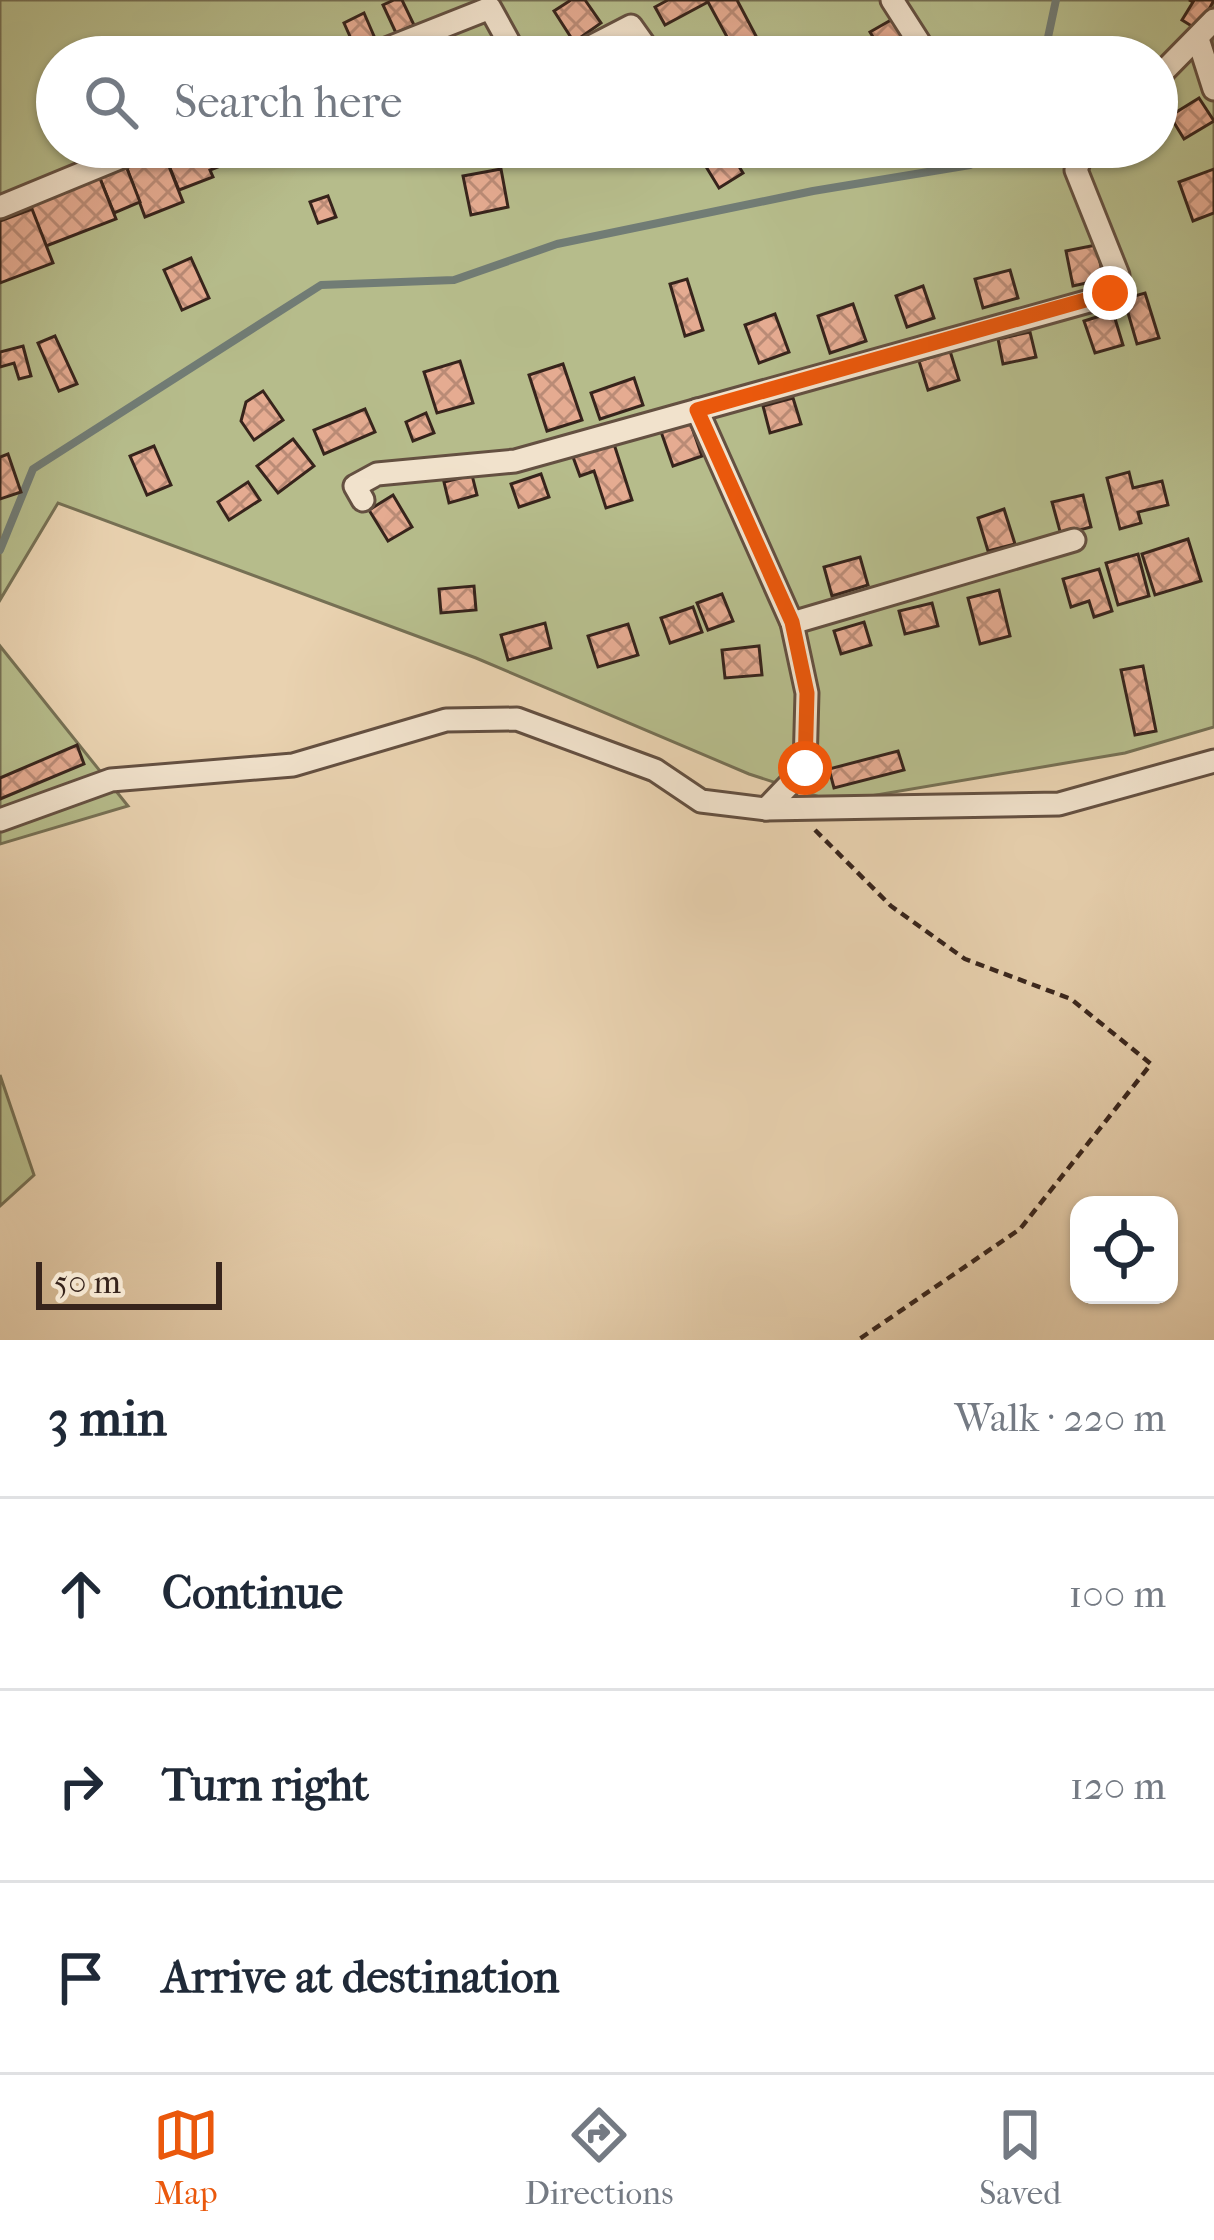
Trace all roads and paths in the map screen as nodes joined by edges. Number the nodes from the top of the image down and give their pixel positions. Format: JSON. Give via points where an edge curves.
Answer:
{"nodes":[{"id":1,"x":892,"y":0,"type":"edge"},
{"id":2,"x":483,"y":6,"type":"edge"},
{"id":3,"x":1214,"y":20,"type":"edge"},
{"id":4,"x":414,"y":36,"type":"edge"},
{"id":5,"x":503,"y":36,"type":"edge"},
{"id":6,"x":612,"y":36,"type":"edge"},
{"id":7,"x":638,"y":36,"type":"edge"},
{"id":8,"x":915,"y":36,"type":"edge"},
{"id":9,"x":1198,"y":39,"type":"junction"},
{"id":10,"x":1178,"y":58,"type":"edge"},
{"id":11,"x":1214,"y":89,"type":"edge"},
{"id":12,"x":95,"y":168,"type":"edge"},
{"id":13,"x":1077,"y":168,"type":"edge"},
{"id":14,"x":0,"y":207,"type":"edge"},
{"id":15,"x":697,"y":410,"type":"junction"},
{"id":16,"x":363,"y":500,"type":"dead end"},
{"id":17,"x":1074,"y":541,"type":"dead end"},
{"id":18,"x":792,"y":622,"type":"junction"},
{"id":19,"x":1214,"y":761,"type":"edge"},
{"id":20,"x":766,"y":809,"type":"junction"},
{"id":21,"x":794,"y":809,"type":"junction"},
{"id":22,"x":0,"y":820,"type":"edge"},
{"id":23,"x":858,"y":1340,"type":"edge"}],
"edges":[{"from":1,"to":8,"type":"street"},
{"from":2,"to":4,"type":"street"},
{"from":2,"to":5,"type":"street"},
{"from":3,"to":9,"type":"street"},
{"from":6,"to":7,"type":"street","via":[[631,26]]},
{"from":9,"to":10,"type":"street"},
{"from":9,"to":11,"type":"street"},
{"from":12,"to":14,"type":"street"},
{"from":13,"to":15,"type":"street","via":[[1118,275],[1110,293]]},
{"from":15,"to":16,"type":"street","via":[[515,461],[377,474],[355,486]]},
{"from":15,"to":18,"type":"street"},
{"from":17,"to":18,"type":"street"},
{"from":18,"to":20,"type":"street","via":[[807,693],[805,768]]},
{"from":19,"to":21,"type":"street","via":[[1059,804]]},
{"from":20,"to":21,"type":"street"},
{"from":20,"to":22,"type":"street","via":[[701,801],[655,770],[517,719],[446,720],[292,765],[111,780]]},
{"from":21,"to":23,"type":"path","via":[[891,906],[965,959],[1071,999],[1151,1064],[1020,1229]]}]}
